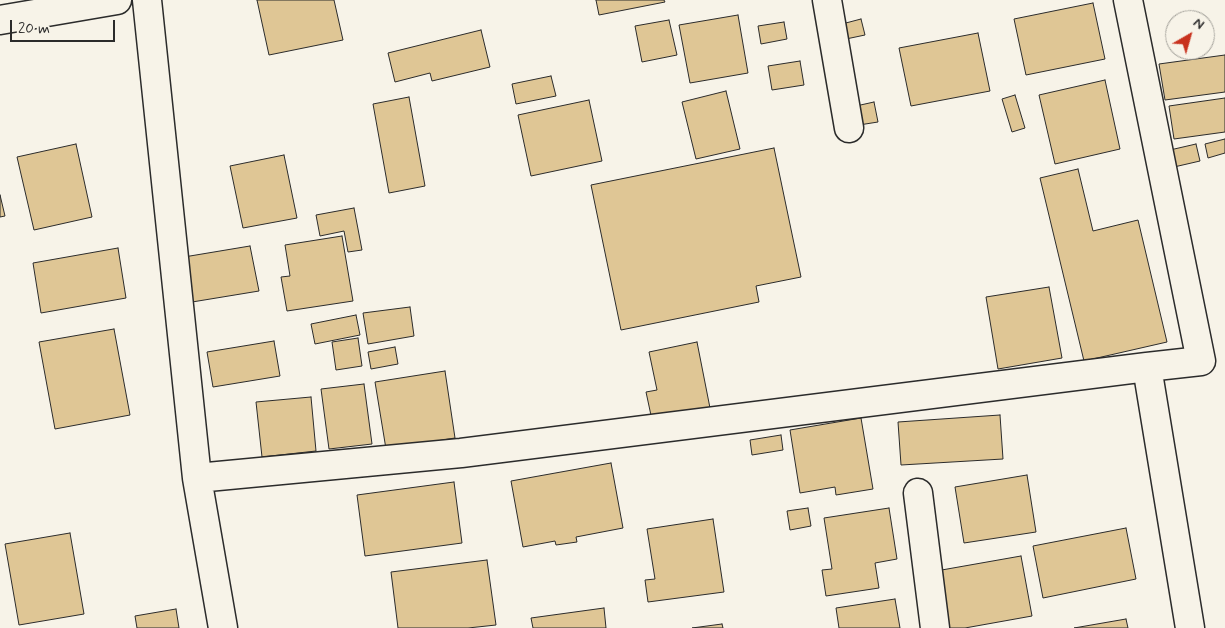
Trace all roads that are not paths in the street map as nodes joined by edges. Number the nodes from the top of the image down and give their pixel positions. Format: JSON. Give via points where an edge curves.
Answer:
{"nodes":[{"id":1,"x":117,"y":0,"type":"edge"},
{"id":2,"x":147,"y":0,"type":"edge"},
{"id":3,"x":827,"y":0,"type":"edge"},
{"id":4,"x":1128,"y":0,"type":"edge"},
{"id":5,"x":0,"y":20,"type":"edge"},
{"id":6,"x":849,"y":128,"type":"dead end"},
{"id":7,"x":1147,"y":367,"type":"junction"},
{"id":8,"x":197,"y":478,"type":"junction"},
{"id":9,"x":918,"y":493,"type":"dead end"},
{"id":10,"x":223,"y":628,"type":"edge"},
{"id":11,"x":935,"y":628,"type":"edge"},
{"id":12,"x":1190,"y":628,"type":"edge"}],
"edges":[{"from":1,"to":5,"type":"street"},
{"from":2,"to":8,"type":"street"},
{"from":3,"to":6,"type":"street"},
{"from":4,"to":7,"type":"street","via":[[1201,361]]},
{"from":7,"to":8,"type":"street","via":[[461,453]]},
{"from":7,"to":12,"type":"street"},
{"from":8,"to":10,"type":"street"},
{"from":9,"to":11,"type":"street"}]}
